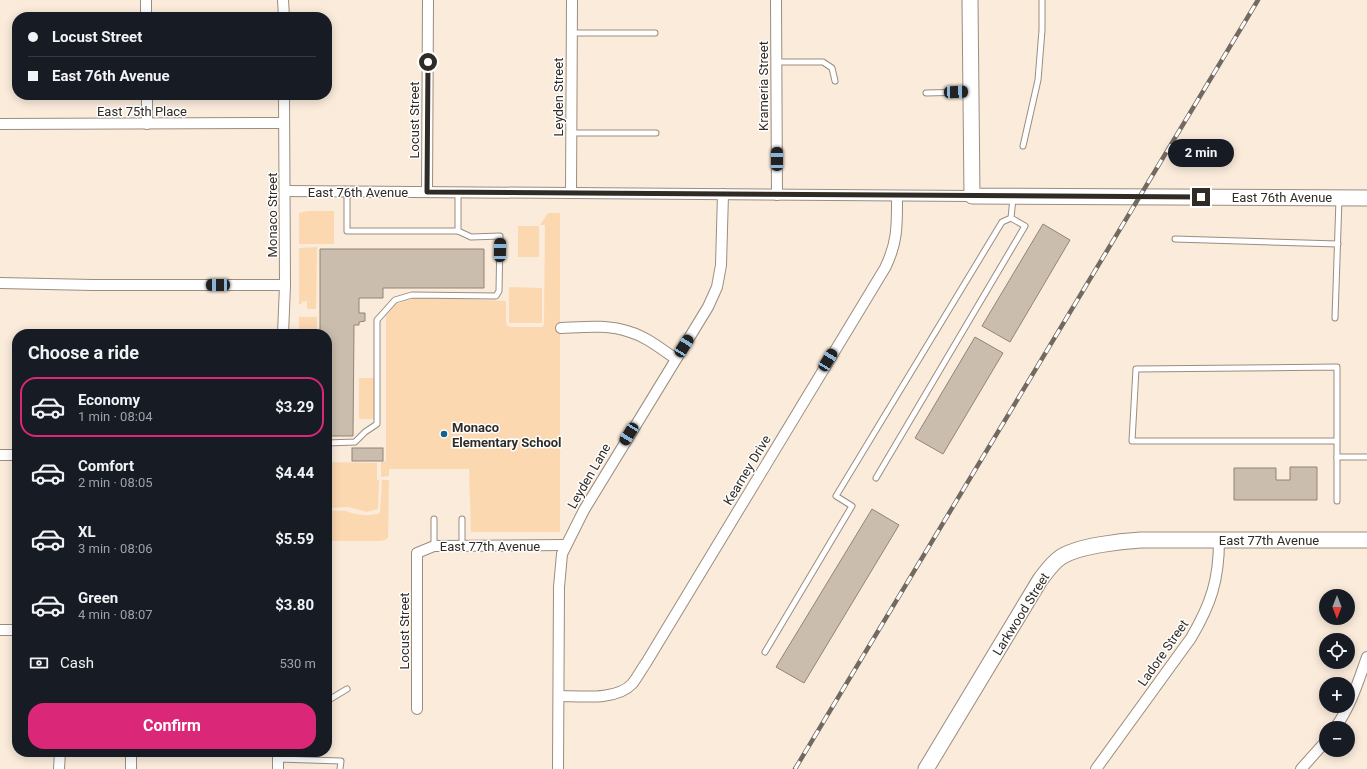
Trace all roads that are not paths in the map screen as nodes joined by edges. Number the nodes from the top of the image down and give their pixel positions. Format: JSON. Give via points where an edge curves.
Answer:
{"nodes":[{"id":1,"x":146,"y":0,"type":"edge"},
{"id":2,"x":283,"y":0,"type":"edge"},
{"id":3,"x":428,"y":0,"type":"edge"},
{"id":4,"x":572,"y":0,"type":"edge"},
{"id":5,"x":776,"y":0,"type":"edge"},
{"id":6,"x":970,"y":0,"type":"edge"},
{"id":7,"x":1042,"y":0,"type":"edge"},
{"id":8,"x":146,"y":12,"type":"edge"},
{"id":9,"x":284,"y":12,"type":"edge"},
{"id":10,"x":572,"y":33,"type":"junction"},
{"id":11,"x":655,"y":33,"type":"dead end"},
{"id":12,"x":776,"y":62,"type":"junction"},
{"id":13,"x":835,"y":81,"type":"dead end"},
{"id":14,"x":971,"y":92,"type":"junction"},
{"id":15,"x":926,"y":93,"type":"dead end"},
{"id":16,"x":147,"y":100,"type":"edge"},
{"id":17,"x":284,"y":100,"type":"edge"},
{"id":18,"x":284,"y":123,"type":"junction"},
{"id":19,"x":0,"y":124,"type":"edge"},
{"id":20,"x":147,"y":124,"type":"junction"},
{"id":21,"x":571,"y":133,"type":"junction"},
{"id":22,"x":656,"y":133,"type":"dead end"},
{"id":23,"x":1023,"y":146,"type":"dead end"},
{"id":24,"x":285,"y":191,"type":"junction"},
{"id":25,"x":347,"y":192,"type":"junction"},
{"id":26,"x":427,"y":192,"type":"junction"},
{"id":27,"x":458,"y":192,"type":"junction"},
{"id":28,"x":571,"y":193,"type":"junction"},
{"id":29,"x":723,"y":194,"type":"junction"},
{"id":30,"x":777,"y":195,"type":"junction"},
{"id":31,"x":896,"y":196,"type":"junction"},
{"id":32,"x":972,"y":196,"type":"junction"},
{"id":33,"x":1013,"y":197,"type":"junction"},
{"id":34,"x":1340,"y":198,"type":"junction"},
{"id":35,"x":1367,"y":198,"type":"edge"},
{"id":36,"x":1011,"y":218,"type":"junction"},
{"id":37,"x":458,"y":232,"type":"junction"},
{"id":38,"x":1175,"y":239,"type":"dead end"},
{"id":39,"x":1338,"y":244,"type":"junction"},
{"id":40,"x":0,"y":283,"type":"edge"},
{"id":41,"x":285,"y":285,"type":"junction"},
{"id":42,"x":1335,"y":318,"type":"dead end"},
{"id":43,"x":561,"y":328,"type":"dead end"},
{"id":44,"x":282,"y":329,"type":"edge"},
{"id":45,"x":676,"y":359,"type":"junction"},
{"id":46,"x":1337,"y":441,"type":"junction"},
{"id":47,"x":332,"y":443,"type":"edge"},
{"id":48,"x":0,"y":455,"type":"edge"},
{"id":49,"x":12,"y":455,"type":"edge"},
{"id":50,"x":1337,"y":457,"type":"junction"},
{"id":51,"x":1367,"y":457,"type":"edge"},
{"id":52,"x":876,"y":478,"type":"dead end"},
{"id":53,"x":1337,"y":501,"type":"dead end"},
{"id":54,"x":434,"y":519,"type":"dead end"},
{"id":55,"x":462,"y":519,"type":"dead end"},
{"id":56,"x":1170,"y":540,"type":"joint"},
{"id":57,"x":1219,"y":540,"type":"junction"},
{"id":58,"x":1367,"y":540,"type":"edge"},
{"id":59,"x":434,"y":546,"type":"junction"},
{"id":60,"x":462,"y":546,"type":"junction"},
{"id":61,"x":565,"y":546,"type":"junction"},
{"id":62,"x":417,"y":553,"type":"joint"},
{"id":63,"x":0,"y":630,"type":"edge"},
{"id":64,"x":12,"y":630,"type":"edge"},
{"id":65,"x":765,"y":652,"type":"dead end"},
{"id":66,"x":1367,"y":656,"type":"edge"},
{"id":67,"x":347,"y":689,"type":"dead end"},
{"id":68,"x":559,"y":696,"type":"junction"},
{"id":69,"x":332,"y":698,"type":"edge"},
{"id":70,"x":417,"y":709,"type":"dead end"},
{"id":71,"x":1340,"y":721,"type":"edge"},
{"id":72,"x":1319,"y":749,"type":"edge"},
{"id":73,"x":60,"y":757,"type":"edge"},
{"id":74,"x":131,"y":757,"type":"edge"},
{"id":75,"x":278,"y":760,"type":"edge"},
{"id":76,"x":59,"y":769,"type":"edge"},
{"id":77,"x":131,"y":769,"type":"edge"},
{"id":78,"x":340,"y":769,"type":"edge"},
{"id":79,"x":558,"y":769,"type":"edge"},
{"id":80,"x":926,"y":769,"type":"edge"},
{"id":81,"x":1096,"y":769,"type":"edge"},
{"id":82,"x":1301,"y":769,"type":"edge"}],
"edges":[{"from":1,"to":8,"type":"street"},
{"from":2,"to":9,"type":"street"},
{"from":3,"to":26,"type":"street","name":"Locust Street"},
{"from":4,"to":10,"type":"street","name":"Leyden Street"},
{"from":5,"to":12,"type":"street","name":"Krameria Street"},
{"from":6,"to":14,"type":"street"},
{"from":7,"to":23,"type":"lane","via":[[1038,80]]},
{"from":10,"to":11,"type":"lane"},
{"from":10,"to":21,"type":"street","name":"Leyden Street"},
{"from":12,"to":13,"type":"lane","via":[[823,62],[832,68]]},
{"from":12,"to":30,"type":"street","name":"Krameria Street"},
{"from":14,"to":15,"type":"lane"},
{"from":14,"to":32,"type":"street"},
{"from":16,"to":20,"type":"street"},
{"from":17,"to":18,"type":"street","name":"Monaco Street"},
{"from":18,"to":20,"type":"street","name":"East 75th Place"},
{"from":18,"to":24,"type":"street","name":"Monaco Street"},
{"from":19,"to":20,"type":"street","name":"East 75th Place"},
{"from":21,"to":22,"type":"lane"},
{"from":21,"to":28,"type":"street","name":"Leyden Street"},
{"from":24,"to":25,"type":"street","name":"East 76th Avenue"},
{"from":24,"to":41,"type":"street","name":"Monaco Street"},
{"from":25,"to":26,"type":"street","name":"East 76th Avenue"},
{"from":25,"to":37,"type":"lane","via":[[347,231]]},
{"from":26,"to":27,"type":"street","name":"East 76th Avenue"},
{"from":27,"to":28,"type":"street","name":"East 76th Avenue"},
{"from":27,"to":37,"type":"lane"},
{"from":28,"to":29,"type":"street","name":"East 76th Avenue"},
{"from":29,"to":30,"type":"street","name":"East 76th Avenue"},
{"from":29,"to":45,"type":"street","name":"Leyden Lane","via":[[721,264],[717,287],[708,307]]},
{"from":30,"to":31,"type":"street","name":"East 76th Avenue"},
{"from":31,"to":32,"type":"street","name":"East 76th Avenue"},
{"from":31,"to":68,"type":"street","name":"Kearney Drive","via":[[895,243],[885,268],[632,684],[620,692]]},
{"from":32,"to":33,"type":"street","name":"East 76th Avenue"},
{"from":33,"to":34,"type":"street","name":"East 76th Avenue"},
{"from":33,"to":36,"type":"lane"},
{"from":34,"to":35,"type":"street","name":"East 76th Avenue"},
{"from":34,"to":39,"type":"lane"},
{"from":36,"to":52,"type":"lane","via":[[1025,226]]},
{"from":36,"to":65,"type":"lane","via":[[1002,222],[836,496],[852,506]]},
{"from":37,"to":47,"type":"lane","via":[[471,237],[500,236],[500,291],[496,296],[412,295],[395,300],[377,320],[377,424],[355,442]]},
{"from":38,"to":39,"type":"lane"},
{"from":39,"to":42,"type":"lane"},
{"from":40,"to":41,"type":"street"},
{"from":41,"to":44,"type":"street","name":"Monaco Street"},
{"from":43,"to":45,"type":"street","via":[[619,329],[639,336]]},
{"from":45,"to":61,"type":"street","name":"Leyden Lane","via":[[591,497]]},
{"from":46,"to":46,"type":"lane","via":[[1337,367],[1136,368],[1132,442]]},
{"from":46,"to":50,"type":"lane"},
{"from":48,"to":49,"type":"street"},
{"from":50,"to":51,"type":"lane"},
{"from":50,"to":53,"type":"lane"},
{"from":54,"to":59,"type":"lane"},
{"from":55,"to":60,"type":"lane"},
{"from":56,"to":57,"type":"street","name":"East 77th Avenue"},
{"from":56,"to":80,"type":"street","name":"Larkwood Street","via":[[1117,542],[1086,548],[1062,556],[1050,566]]},
{"from":57,"to":58,"type":"street","name":"East 77th Avenue"},
{"from":57,"to":81,"type":"street","name":"Ladore Street","via":[[1214,589],[1204,617]]},
{"from":59,"to":60,"type":"street","name":"East 77th Avenue"},
{"from":59,"to":62,"type":"street","name":"East 77th Avenue"},
{"from":60,"to":61,"type":"street","name":"East 77th Avenue"},
{"from":61,"to":68,"type":"street","name":"Leyden Lane","via":[[560,560]]},
{"from":62,"to":70,"type":"street","name":"Locust Street"},
{"from":63,"to":64,"type":"street"},
{"from":66,"to":71,"type":"street","via":[[1353,697]]},
{"from":67,"to":69,"type":"lane"},
{"from":68,"to":79,"type":"street","name":"Leyden Lane"},
{"from":72,"to":82,"type":"street"},
{"from":73,"to":76,"type":"street"},
{"from":74,"to":77,"type":"street"},
{"from":75,"to":78,"type":"lane","via":[[341,761]]}]}
